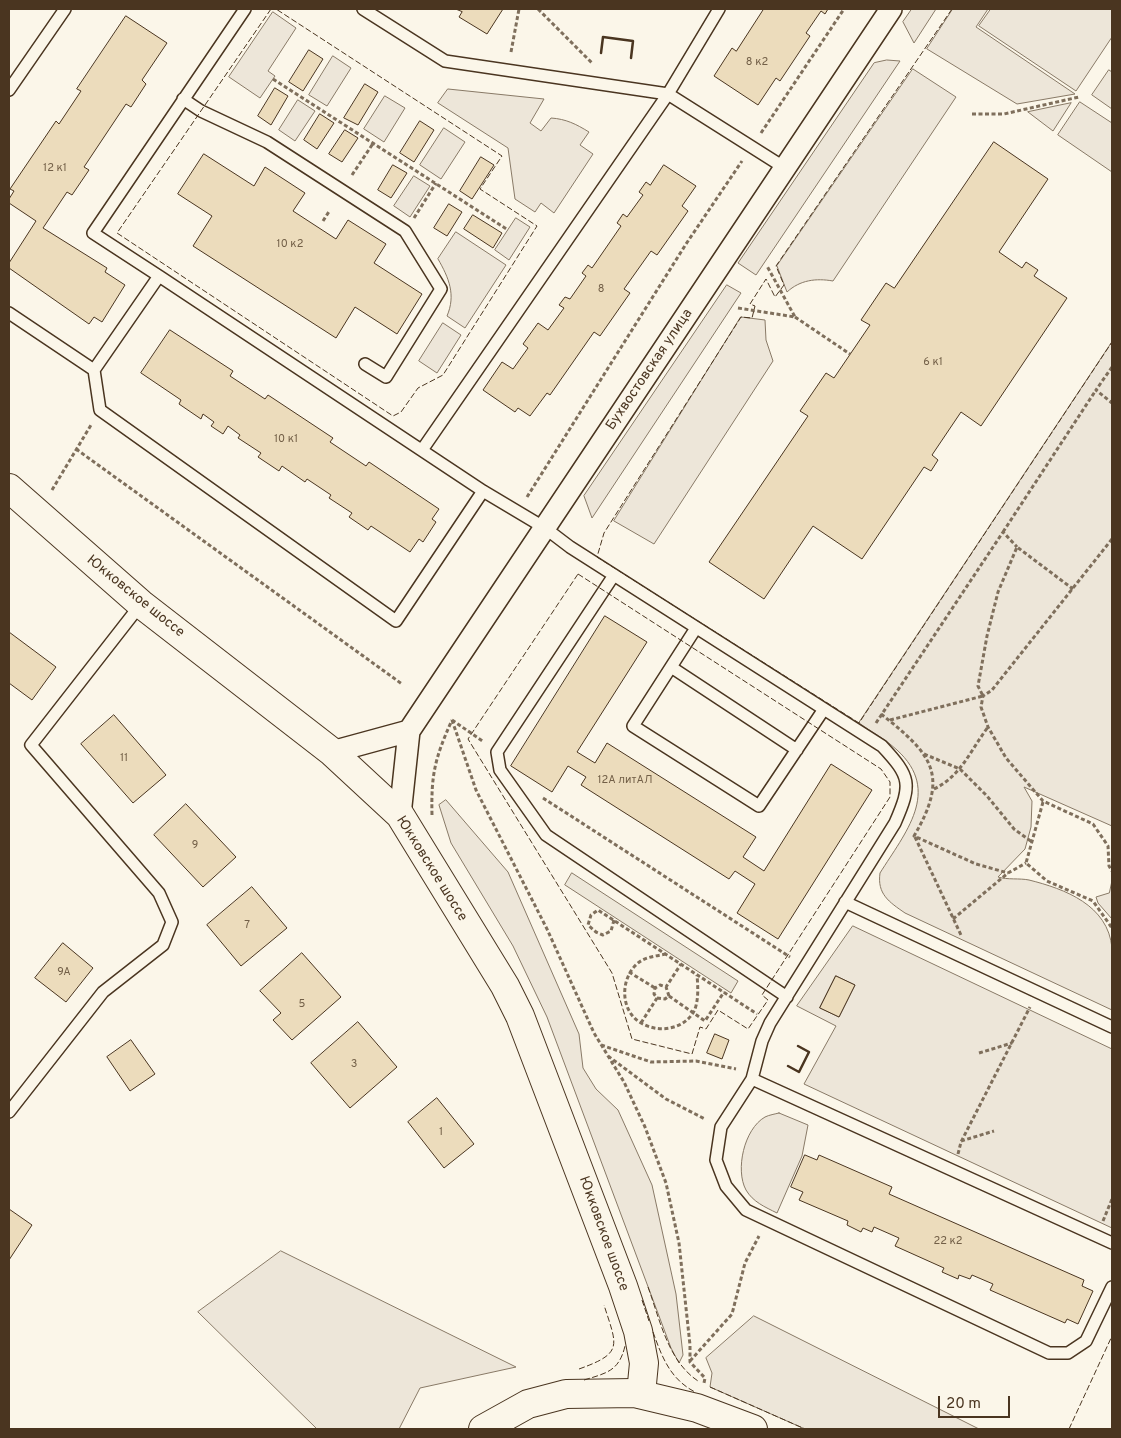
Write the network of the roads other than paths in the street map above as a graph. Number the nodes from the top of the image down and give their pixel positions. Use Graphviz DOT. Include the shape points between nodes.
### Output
graph roads {
  1 [pos="245,9"];
  2 [pos="363,9"];
  3 [pos="719,9"];
  4 [pos="891,9"];
  5 [pos="62,10"];
  6 [pos="9,90"];
  7 [pos="668,94"];
  8 [pos="183,99"];
  9 [pos="785,168"];
  10 [pos="160,276"];
  11 [pos="9,313"];
  12 [pos="365,364"];
  13 [pos="94,370"];
  14 [pos="422,450"];
  15 [pos="9,488"];
  16 [pos="483,491"];
  17 [pos="545,528"];
  18 [pos="614,575"];
  19 [pos="140,604"];
  20 [pos="696,628"];
  21 [pos="671,668"];
  22 [pos="824,709"];
  23 [pos="409,731"];
  24 [pos="797,750"];
  25 [pos="332,752"];
  26 [pos="400,815"];
  27 [pos="845,902"];
  28 [pos="787,997"];
  29 [pos="1112,1027"];
  30 [pos="752,1078"];
  31 [pos="9,1112"];
  32 [pos="1112,1243"];
  33 [pos="1112,1287"];
  34 [pos="641,1394"];
  35 [pos="483,1429"];
  36 [pos="753,1429"];
  1 -- 8 [label="lane"];
  2 -- 7 [label="lane" via="445,61"];
  3 -- 7 [label="lane"];
  4 -- 9 [label="street, Бухвостовская улица"];
  5 -- 6 [label="lane"];
  7 -- 9 [label="lane"];
  7 -- 14 [label="lane"];
  8 -- 10 [label="lane" via="93,233"];
  8 -- 12 [label="lane" via="267,142 406,231 441,289 386,377"];
  9 -- 17 [label="street, Бухвостовская улица"];
  10 -- 13 [label="lane"];
  10 -- 14 [label="lane"];
  11 -- 13 [label="lane"];
  13 -- 16 [label="lane" via="100,410 396,621"];
  14 -- 16 [label="lane"];
  15 -- 19 [label="main road, Юкковское шоссе"];
  16 -- 17 [label="lane"];
  17 -- 18 [label="lane"];
  17 -- 23 [label="street, Бухвостовская улица"];
  18 -- 20 [label="lane"];
  18 -- 28 [label="lane" via="497,752 500,770 546,835"];
  19 -- 25 [label="main road, Юкковское шоссе"];
  19 -- 31 [label="lane" via="32,745 159,893 172,922 163,946 103,992"];
  20 -- 21 [label="lane"];
  20 -- 22 [label="lane"];
  21 -- 24 [label="lane"];
  21 -- 24 [label="lane" via="633,726 760,806"];
  22 -- 24 [label="lane"];
  22 -- 27 [label="lane" via="882,746 903,769 907,796 895,823"];
  23 -- 25 [label="street"];
  23 -- 26 [label="street, Бухвостовская улица"];
  25 -- 26 [label="main road, Юкковское шоссе"];
  26 -- 34 [label="main road, Юкковское шоссе" via="520,1016 638,1332 644,1363"];
  27 -- 28 [label="lane"];
  27 -- 29 [label="lane"];
  28 -- 30 [label="lane" via="762,1041"];
  30 -- 32 [label="lane"];
  30 -- 33 [label="lane" via="720,1127 716,1160 726,1186 746,1210 1050,1353 1068,1353 1086,1341"];
  34 -- 35 [label="main road" via="566,1394 528,1404"];
  34 -- 36 [label="main road" via="697,1408"];
}
